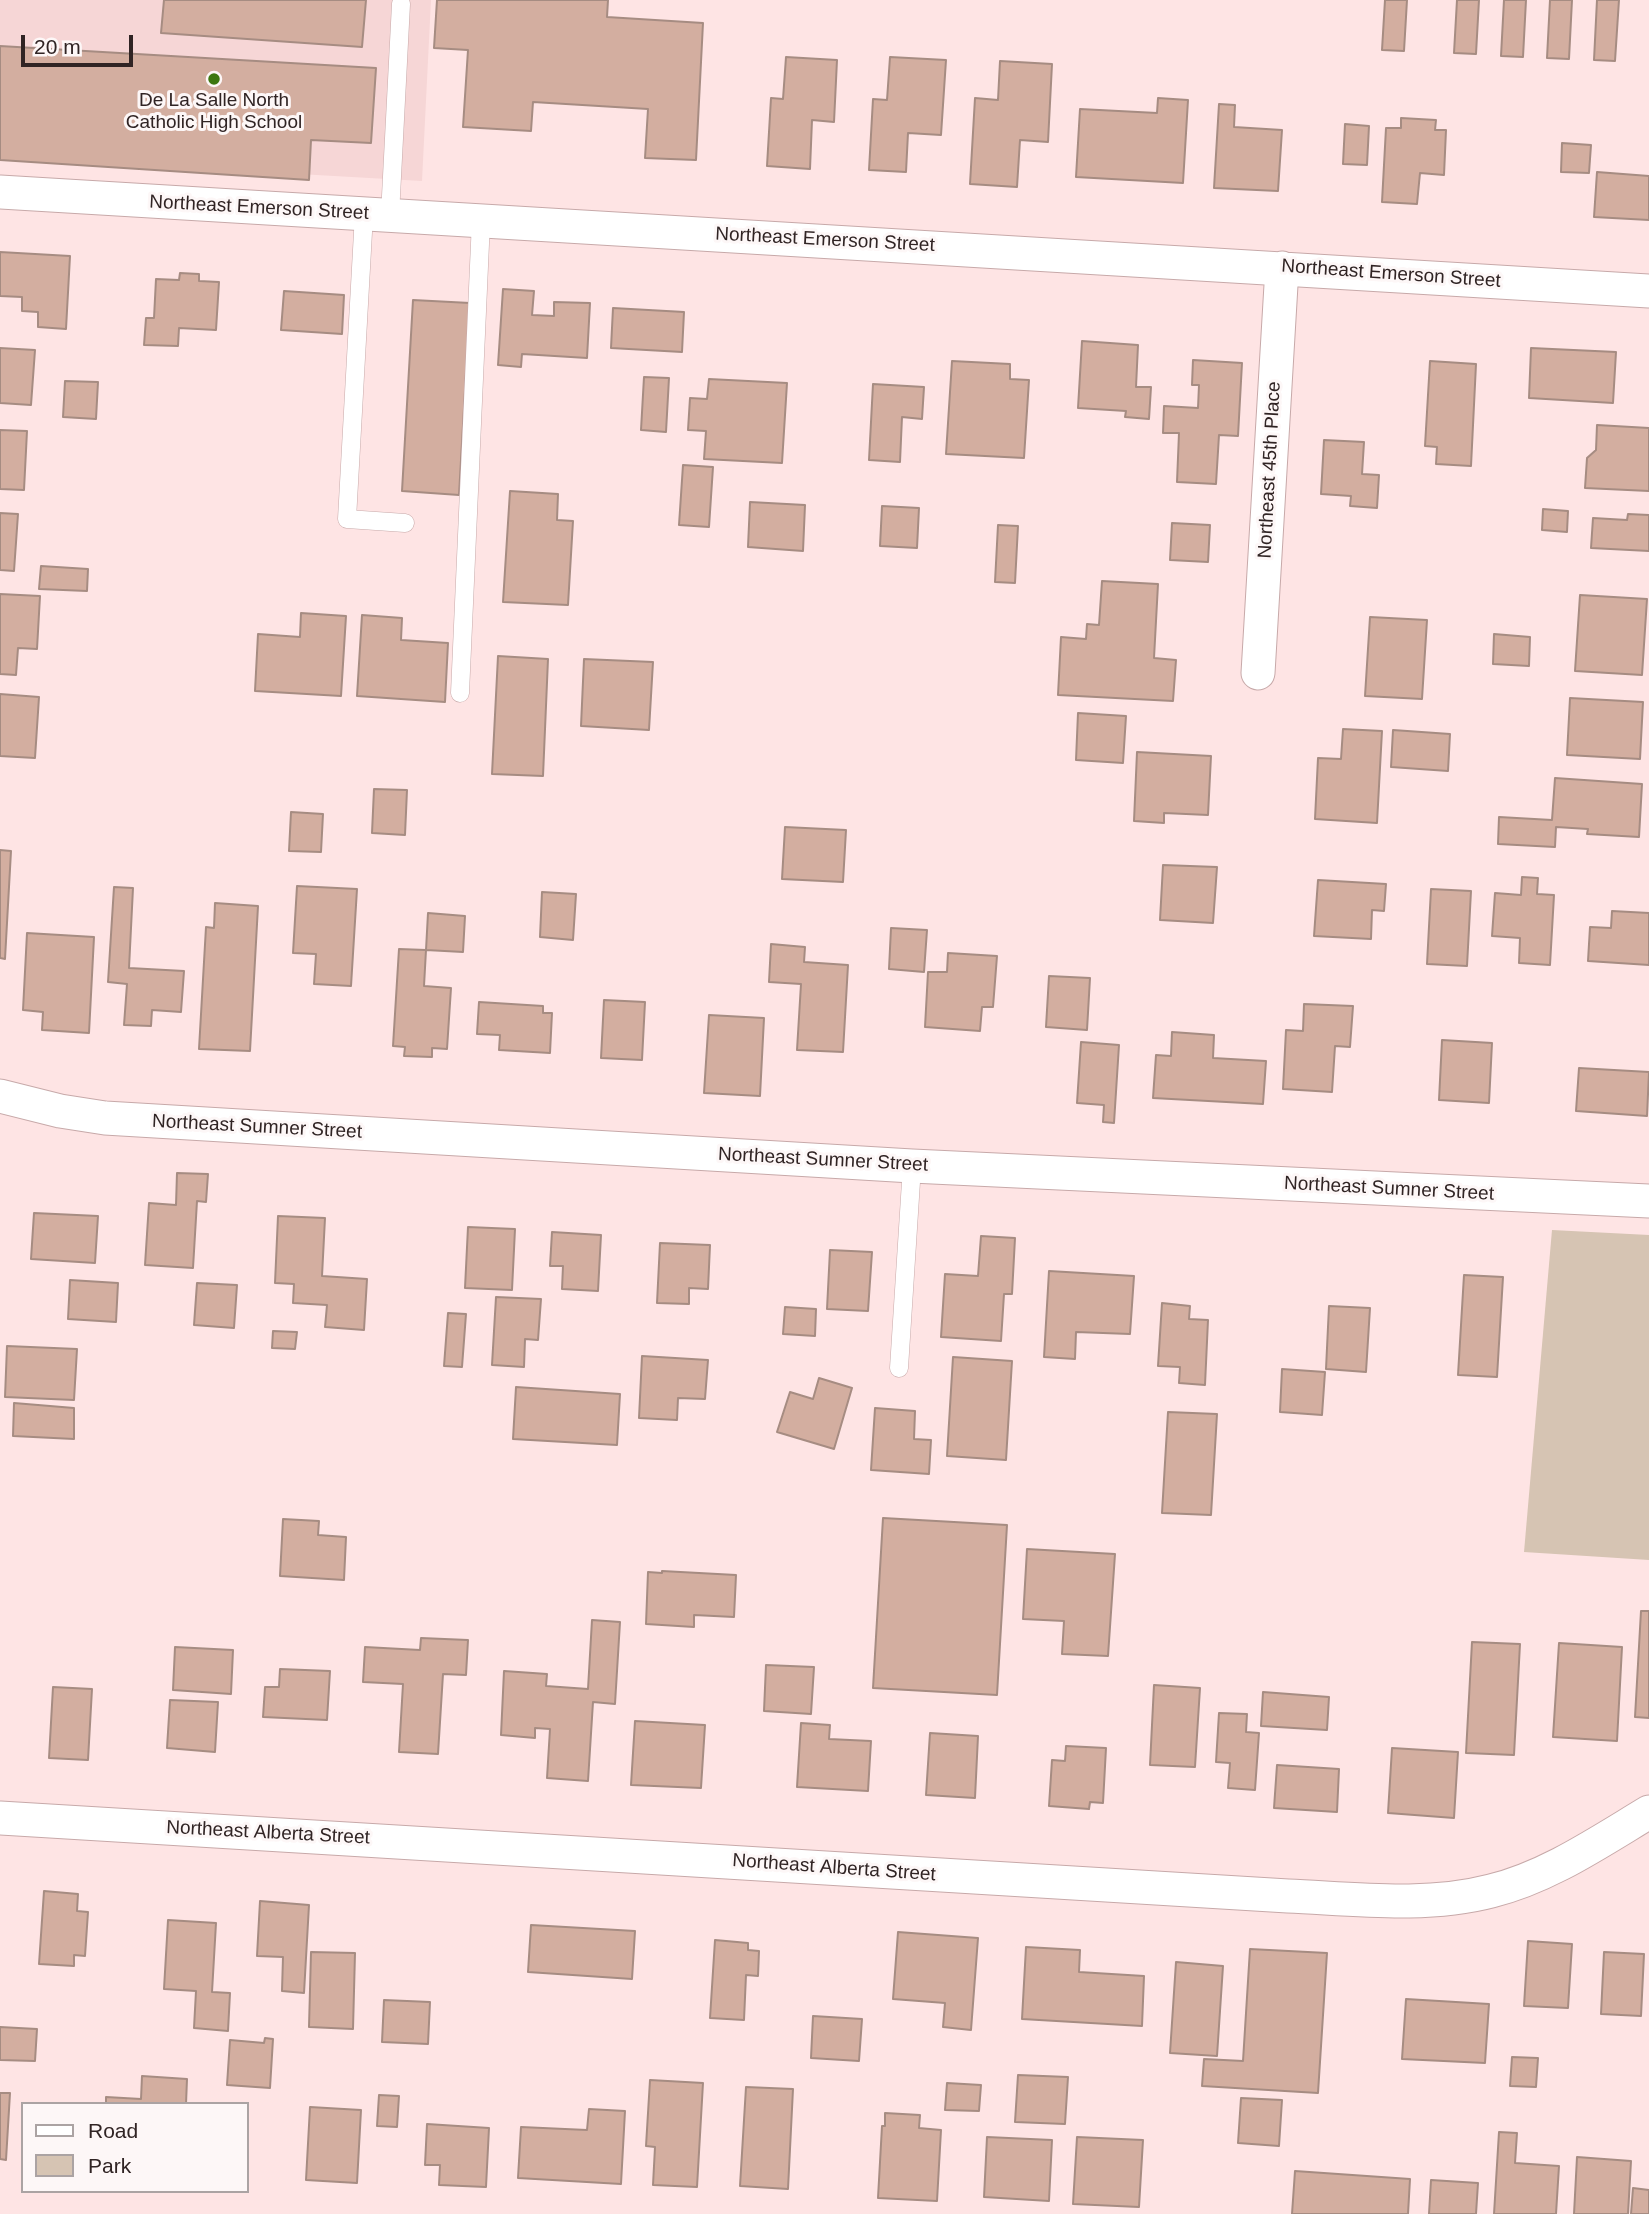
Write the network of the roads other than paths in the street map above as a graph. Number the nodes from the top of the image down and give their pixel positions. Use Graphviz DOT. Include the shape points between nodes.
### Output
graph roads {
  1 [pos="401,4"];
  2 [pos="0,192"];
  3 [pos="377,215"];
  4 [pos="481,220"];
  5 [pos="1282,268"];
  6 [pos="1649,291"];
  7 [pos="405,523"];
  8 [pos="1258,673"];
  9 [pos="460,694"];
  10 [pos="0,1096"];
  11 [pos="912,1166"];
  12 [pos="1649,1201"];
  13 [pos="899,1368"];
  14 [pos="1649,1812"];
  15 [pos="0,1818"];
  1 -- 3 [label="lane"];
  2 -- 3 [label="street, Northeast Emerson Street"];
  3 -- 4 [label="street, Northeast Emerson Street"];
  3 -- 7 [label="lane" via="347,519"];
  4 -- 5 [label="street, Northeast Emerson Street"];
  4 -- 9 [label="lane"];
  5 -- 6 [label="street, Northeast Emerson Street"];
  5 -- 8 [label="street, Northeast 45th Place"];
  10 -- 11 [label="street, Northeast Sumner Street" via="105,1118"];
  11 -- 12 [label="street, Northeast Sumner Street"];
  11 -- 13 [label="lane"];
  14 -- 15 [label="street, Northeast Alberta Street" via="1548,1870 1492,1891 1433,1900 1274,1895"];
}
